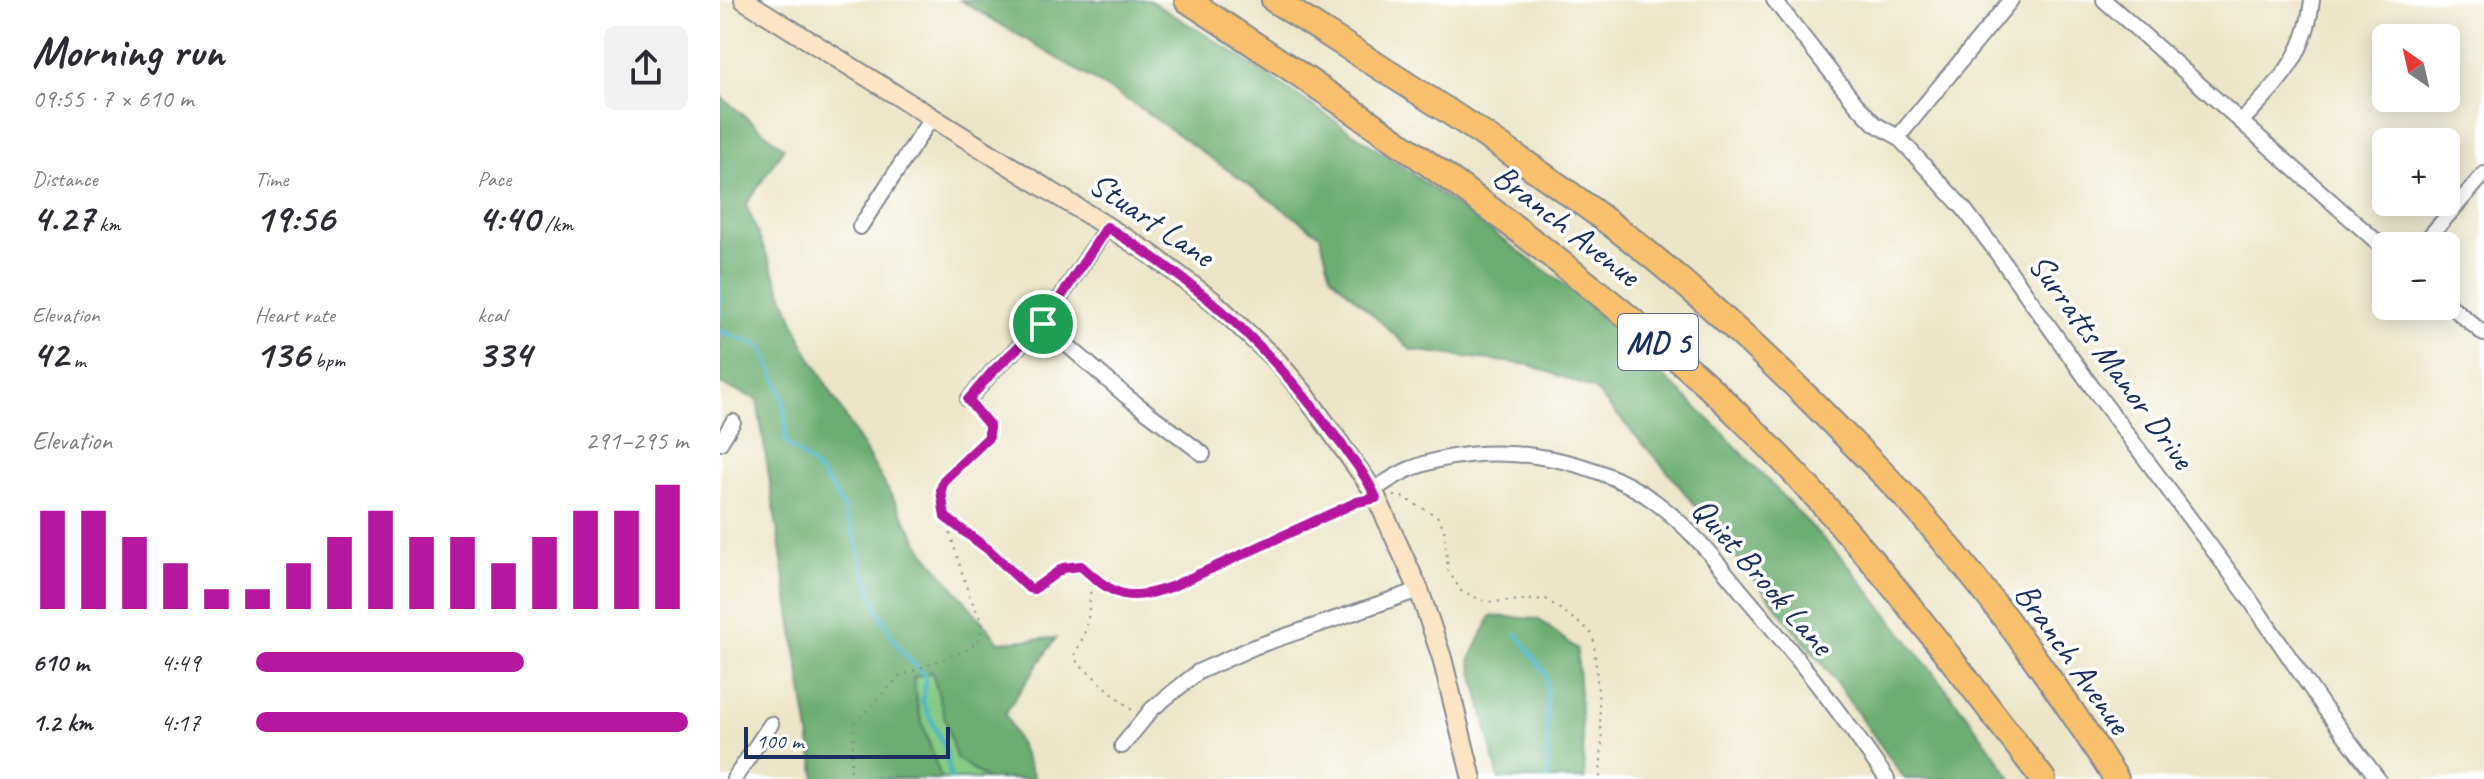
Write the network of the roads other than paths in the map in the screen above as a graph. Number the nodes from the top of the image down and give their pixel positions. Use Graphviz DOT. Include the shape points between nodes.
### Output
graph roads {
  1 [pos="744,0"];
  2 [pos="1187,0"];
  3 [pos="1274,0"];
  4 [pos="1774,0"];
  5 [pos="2011,0"];
  6 [pos="2104,0"];
  7 [pos="2312,0"];
  8 [pos="932,117"];
  9 [pos="2242,121"];
  10 [pos="1898,137"];
  11 [pos="2484,174"];
  12 [pos="860,227"];
  13 [pos="1107,227"];
  14 [pos="2433,232"];
  15 [pos="2372,237"];
  16 [pos="2460,314"];
  17 [pos="1043,324"];
  18 [pos="2484,334"];
  19 [pos="968,400"];
  20 [pos="733,422"];
  21 [pos="720,443"];
  22 [pos="1203,454"];
  23 [pos="1374,494"];
  24 [pos="1419,590"];
  25 [pos="771,724"];
  26 [pos="1122,746"];
  27 [pos="734,779"];
  28 [pos="1472,779"];
  29 [pos="1887,779"];
  30 [pos="2043,779"];
  31 [pos="2116,779"];
  32 [pos="2378,779"];
  1 -- 8 [label="street, Stuart Lane"];
  2 -- 30 [label="highway, Branch Avenue / MD 5" via="1464,188 1703,382 1860,546"];
  3 -- 31 [label="highway, Branch Avenue / MD 5" via="1559,186 1754,344 1920,513 2038,664"];
  4 -- 10 [label="street, Surratts Manor Drive" via="1856,104"];
  5 -- 10 [label="street"];
  6 -- 9 [label="street"];
  7 -- 9 [label="street" via="2301,50"];
  8 -- 12 [label="street"];
  8 -- 13 [label="street, Stuart Lane"];
  9 -- 15 [label="street"];
  10 -- 32 [label="street, Surratts Manor Drive" via="1992,246"];
  11 -- 14 [label="street"];
  13 -- 17 [label="street"];
  13 -- 23 [label="street, Stuart Lane" via="1213,301 1277,361"];
  16 -- 18 [label="street"];
  17 -- 19 [label="street"];
  17 -- 22 [label="street"];
  20 -- 21 [label="street"];
  23 -- 24 [label="street, Stuart Lane"];
  23 -- 29 [label="street, Quiet Brook Lane" via="1409,469 1440,459 1517,453 1621,481 1680,521 1705,548 1798,659"];
  24 -- 26 [label="street" via="1198,672 1152,709"];
  24 -- 28 [label="street, Stuart Lane"];
  25 -- 27 [label="street"];
}
